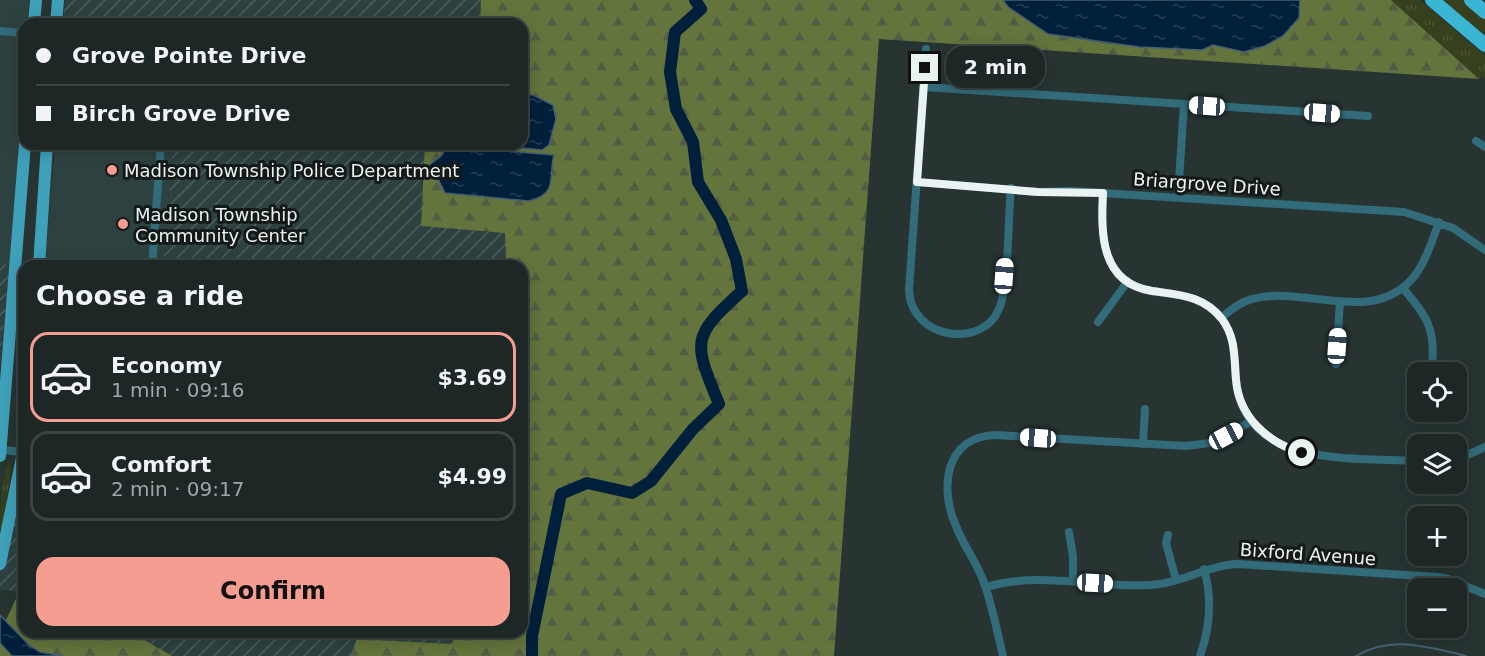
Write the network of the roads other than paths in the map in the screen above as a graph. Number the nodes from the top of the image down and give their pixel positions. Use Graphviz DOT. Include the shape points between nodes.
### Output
graph roads {
  1 [pos="36,0"];
  2 [pos="58,0"];
  3 [pos="1432,0"];
  4 [pos="1471,0"];
  5 [pos="1485,12"];
  6 [pos="34,18"];
  7 [pos="56,18"];
  8 [pos="0,32"];
  9 [pos="18,33"];
  10 [pos="1485,45"];
  11 [pos="926,48"];
  12 [pos="924,87"];
  13 [pos="1184,104"];
  14 [pos="1368,116"];
  15 [pos="1476,141"];
  16 [pos="1485,147"];
  17 [pos="25,150"];
  18 [pos="48,150"];
  19 [pos="161,150"];
  20 [pos="917,182"];
  21 [pos="1011,188"];
  22 [pos="1103,193"];
  23 [pos="1178,197"];
  24 [pos="1439,222"];
  25 [pos="1485,250"];
  26 [pos="39,260"];
  27 [pos="152,260"];
  28 [pos="1128,281"];
  29 [pos="1402,288"];
  30 [pos="1340,301"];
  31 [pos="1221,318"];
  32 [pos="1098,322"];
  33 [pos="1432,362"];
  34 [pos="1336,364"];
  35 [pos="1145,409"];
  36 [pos="1252,421"];
  37 [pos="1143,444"];
  38 [pos="1485,447"];
  39 [pos="18,451"];
  40 [pos="0,452"];
  41 [pos="1467,455"];
  42 [pos="1407,460"];
  43 [pos="18,479"];
  44 [pos="1069,531"];
  45 [pos="1168,535"];
  46 [pos="0,564"];
  47 [pos="1204,569"];
  48 [pos="1176,580"];
  49 [pos="1073,581"];
  50 [pos="986,587"];
  51 [pos="1485,594"];
  52 [pos="1003,656"];
  53 [pos="1200,656"];
  1 -- 6 [label="main road"];
  2 -- 7 [label="main road"];
  3 -- 10 [label="highway"];
  4 -- 5 [label="highway"];
  8 -- 9 [label="street"];
  11 -- 12 [label="street"];
  12 -- 13 [label="street"];
  12 -- 20 [label="street"];
  13 -- 14 [label="street"];
  13 -- 23 [label="street"];
  15 -- 16 [label="street"];
  17 -- 40 [label="main road"];
  18 -- 26 [label="main road"];
  19 -- 27 [label="street"];
  20 -- 21 [label="street, Briargrove Drive"];
  20 -- 21 [label="street" via="910,306 925,326 945,332 971,332 988,324 1000,307"];
  21 -- 22 [label="street, Briargrove Drive"];
  22 -- 23 [label="street, Briargrove Drive"];
  22 -- 28 [label="street" via="1103,244 1110,262"];
  23 -- 24 [label="street, Briargrove Drive" via="1386,210"];
  24 -- 25 [label="street, Briargrove Drive"];
  24 -- 29 [label="street" via="1420,269"];
  28 -- 31 [label="street" via="1149,290 1195,298"];
  28 -- 32 [label="street"];
  29 -- 30 [label="street" via="1377,299"];
  29 -- 33 [label="street" via="1431,328"];
  30 -- 31 [label="street" via="1258,297 1239,304"];
  30 -- 34 [label="street"];
  31 -- 36 [label="street" via="1233,340 1237,386"];
  35 -- 37 [label="street"];
  36 -- 37 [label="street" via="1210,443 1176,447"];
  36 -- 42 [label="street" via="1279,445 1302,453"];
  37 -- 50 [label="street" via="986,435 960,449 948,477 952,518"];
  38 -- 41 [label="street"];
  39 -- 40 [label="street"];
  43 -- 46 [label="main road"];
  44 -- 49 [label="street"];
  45 -- 48 [label="street" via="1166,543"];
  47 -- 48 [label="street, Bixford Avenue"];
  47 -- 51 [label="street, Bixford Avenue" via="1247,564 1437,577"];
  47 -- 53 [label="street" via="1209,611"];
  48 -- 49 [label="street, Bixford Avenue" via="1149,585"];
  49 -- 50 [label="street, Bixford Avenue" via="1024,580"];
  50 -- 52 [label="street"];
}
